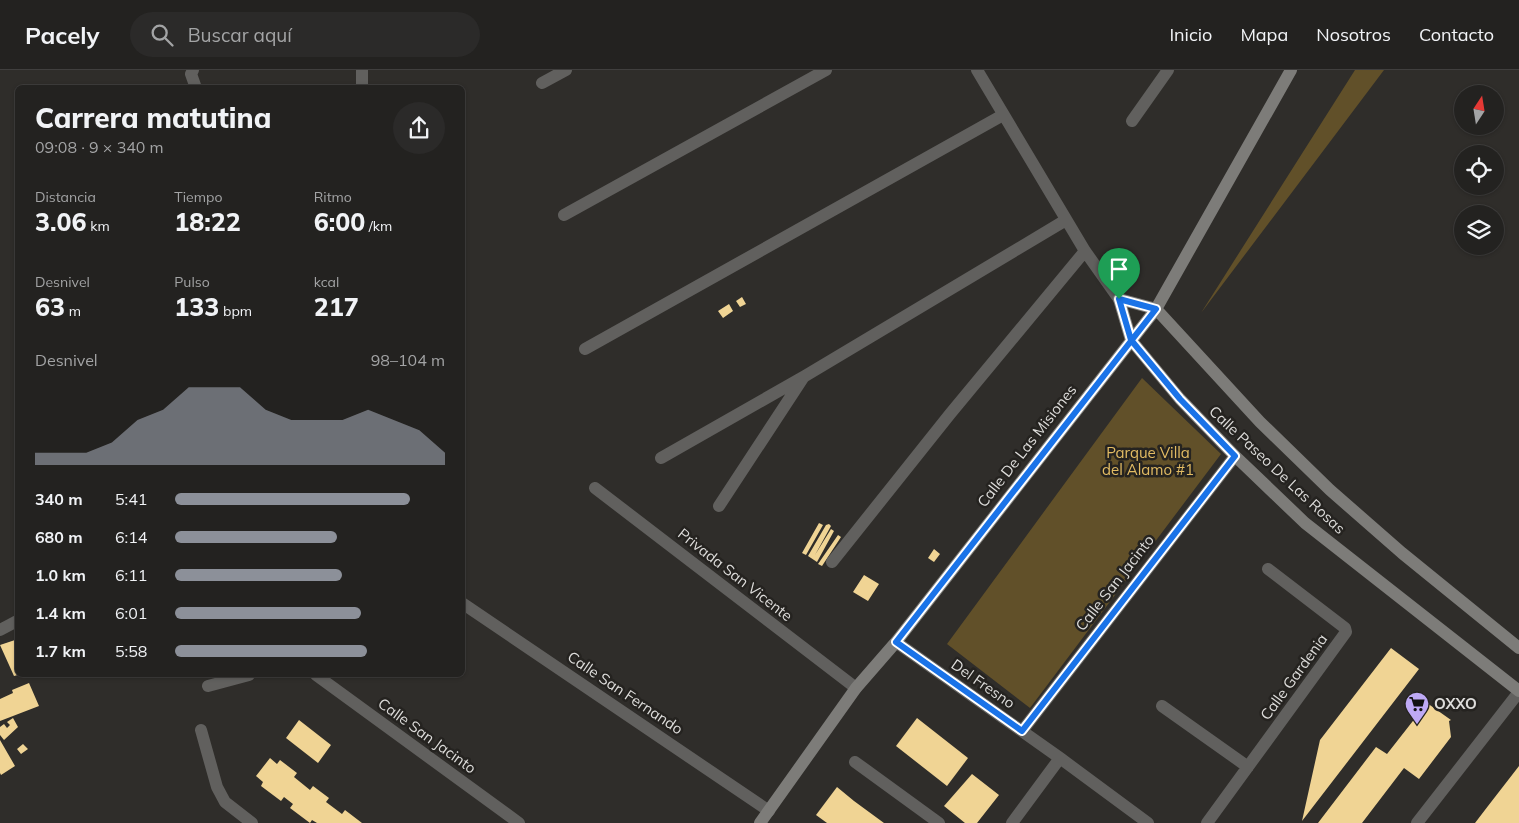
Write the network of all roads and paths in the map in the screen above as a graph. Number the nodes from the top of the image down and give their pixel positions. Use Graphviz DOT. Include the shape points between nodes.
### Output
graph roads {
  1 [pos="362,70"];
  2 [pos="566,70"];
  3 [pos="826,70"];
  4 [pos="977,70"];
  5 [pos="1168,70"];
  6 [pos="1291,70"];
  7 [pos="192,72"];
  8 [pos="542,83"];
  9 [pos="195,85"];
  10 [pos="362,85"];
  11 [pos="1003,115"];
  12 [pos="1132,121"];
  13 [pos="564,215"];
  14 [pos="1066,220"];
  15 [pos="1085,251"];
  16 [pos="1119,299"];
  17 [pos="1156,309"];
  18 [pos="1131,340"];
  19 [pos="585,350"];
  20 [pos="805,376"];
  21 [pos="1235,456"];
  22 [pos="661,458"];
  23 [pos="594,488"];
  24 [pos="719,506"];
  25 [pos="832,562"];
  26 [pos="1268,569"];
  27 [pos="465,605"];
  28 [pos="15,622"];
  29 [pos="0,630"];
  30 [pos="896,642"];
  31 [pos="1519,648"];
  32 [pos="242,677"];
  33 [pos="319,677"];
  34 [pos="208,686"];
  35 [pos="856,688"];
  36 [pos="1519,692"];
  37 [pos="1162,706"];
  38 [pos="201,730"];
  39 [pos="1022,731"];
  40 [pos="1060,758"];
  41 [pos="856,762"];
  42 [pos="1248,767"];
  43 [pos="769,811"];
  44 [pos="252,823"];
  45 [pos="519,823"];
  46 [pos="760,823"];
  47 [pos="938,823"];
  48 [pos="1012,823"];
  49 [pos="1148,823"];
  50 [pos="1207,823"];
  51 [pos="1417,823"];
  1 -- 10 [label="street"];
  2 -- 8 [label="street"];
  3 -- 13 [label="street"];
  4 -- 11 [label="street, Calle Paseo De Las Rosas"];
  5 -- 12 [label="street"];
  6 -- 17 [label="street, Calle De Las Misiones"];
  7 -- 9 [label="street"];
  11 -- 14 [label="street, Calle Paseo De Las Rosas"];
  11 -- 19 [label="street"];
  14 -- 15 [label="street, Calle Paseo De Las Rosas"];
  14 -- 20 [label="street"];
  15 -- 16 [label="street, Calle Paseo De Las Rosas"];
  15 -- 25 [label="street"];
  16 -- 17 [label="street"];
  16 -- 18 [label="street, Calle Paseo De Las Rosas"];
  17 -- 18 [label="street, Calle De Las Misiones"];
  17 -- 31 [label="street, Calle Paseo De Las Rosas" via="1260,422 1330,490"];
  18 -- 21 [label="street, Calle Paseo De Las Rosas" via="1180,399"];
  18 -- 30 [label="street, Calle De Las Misiones"];
  20 -- 22 [label="street"];
  20 -- 24 [label="street"];
  21 -- 36 [label="street, Calle Paseo De Las Rosas" via="1305,522"];
  21 -- 39 [label="street, Calle San Jacinto"];
  23 -- 35 [label="street, Privada San Vicente"];
  26 -- 42 [label="street, Calle Gardenia" via="1346,632"];
  27 -- 43 [label="street, Calle San Fernando"];
  28 -- 29 [label="street"];
  30 -- 35 [label="street, Calle De Las Misiones"];
  30 -- 39 [label="street, Del Fresno"];
  32 -- 34 [label="street"];
  33 -- 45 [label="street, Calle San Jacinto"];
  35 -- 43 [label="street, Calle De Las Misiones"];
  36 -- 51 [label="street"];
  37 -- 42 [label="street"];
  38 -- 44 [label="street" via="221,795 225,802"];
  39 -- 40 [label="street, Del Fresno"];
  40 -- 48 [label="street"];
  40 -- 49 [label="street, Del Fresno"];
  41 -- 47 [label="street"];
  42 -- 50 [label="street, Calle Gardenia"];
  43 -- 46 [label="street, Calle De Las Misiones"];
}
